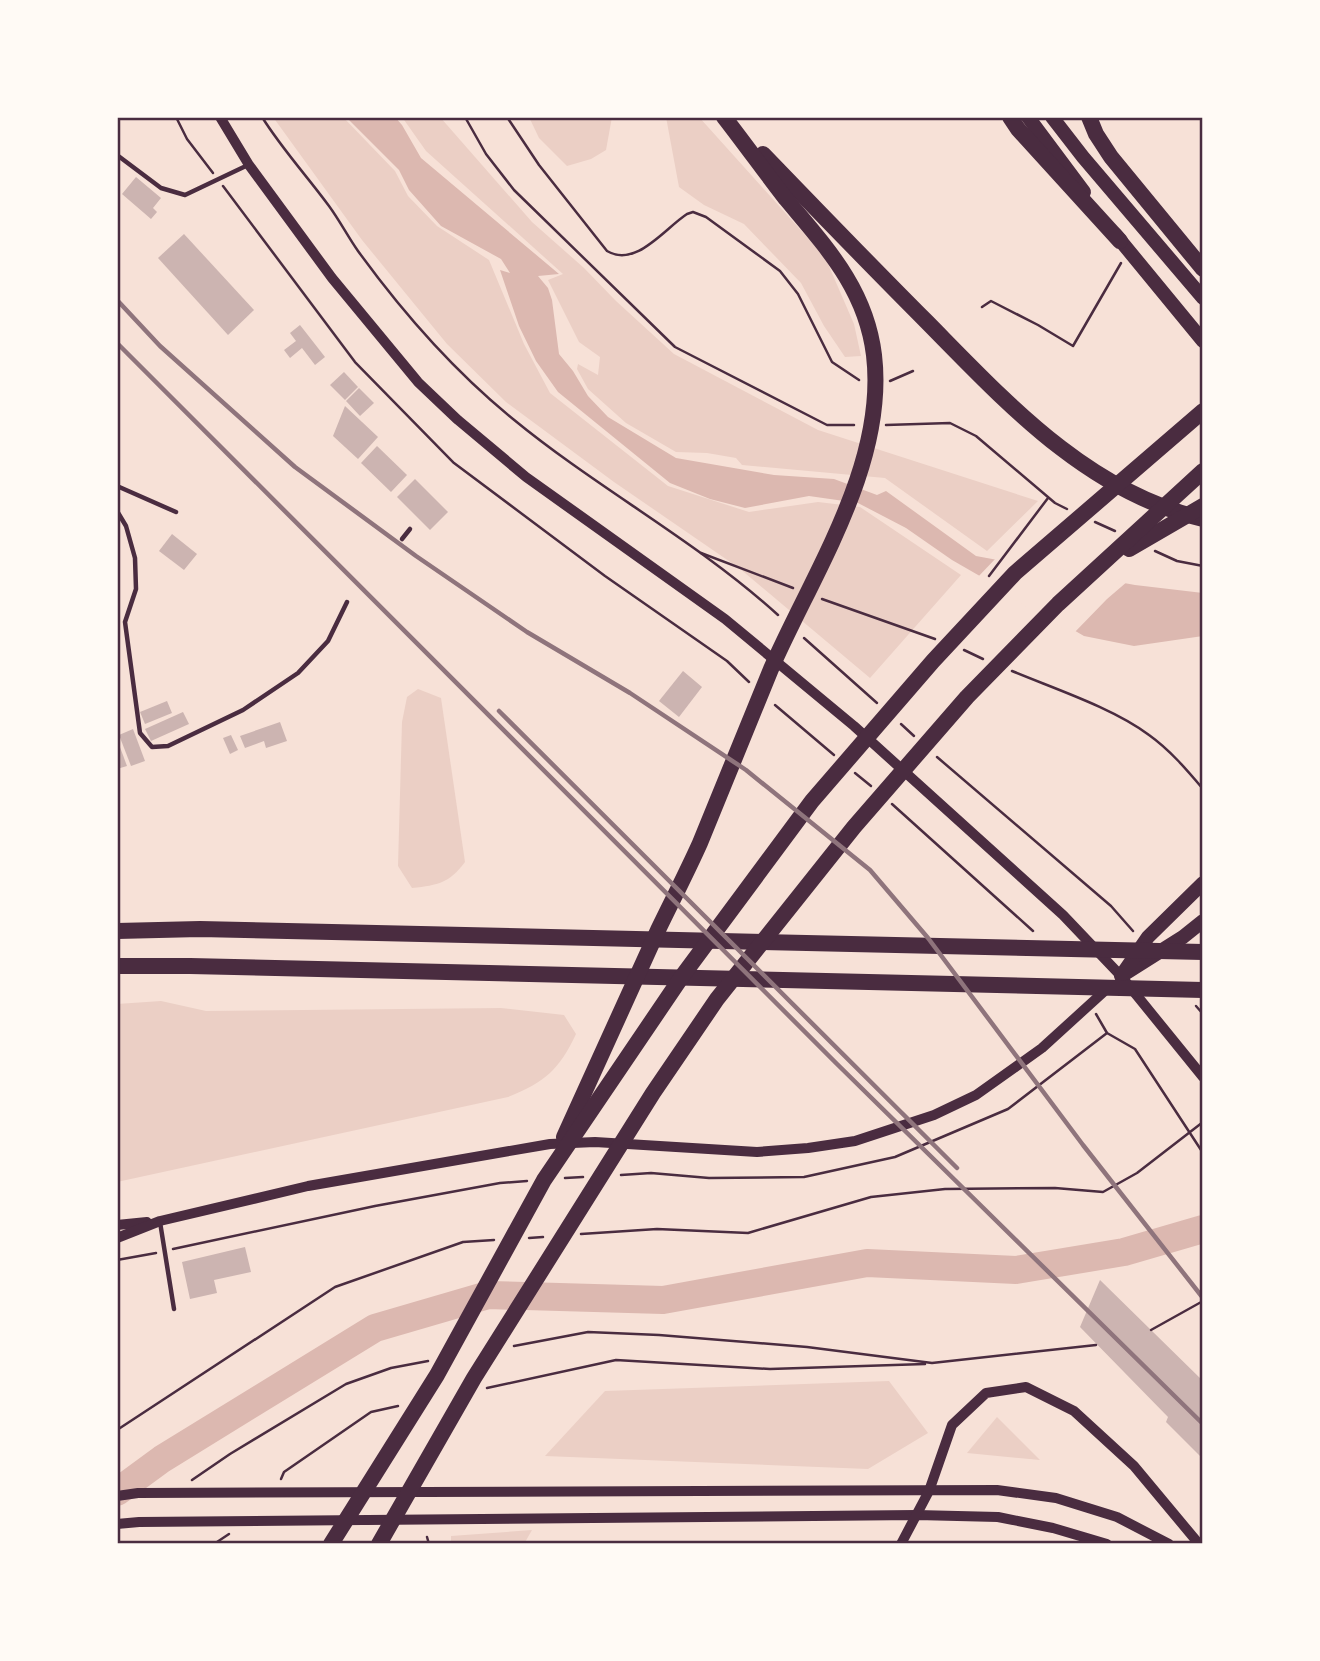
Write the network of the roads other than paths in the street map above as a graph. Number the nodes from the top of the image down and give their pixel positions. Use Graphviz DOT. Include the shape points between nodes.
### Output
graph roads {
  1 [pos="220,117"];
  2 [pos="726,117"];
  3 [pos="1010,117"];
  4 [pos="1028,117"];
  5 [pos="1052,117"];
  6 [pos="1089,117"];
  7 [pos="117,155"];
  8 [pos="249,165"];
  9 [pos="1124,246"];
  10 [pos="1203,269"];
  11 [pos="1203,298"];
  12 [pos="1203,341"];
  13 [pos="1203,411"];
  14 [pos="1203,471"];
  15 [pos="117,486"];
  16 [pos="1203,506"];
  17 [pos="117,511"];
  18 [pos="176,513"];
  19 [pos="1203,519"];
  20 [pos="410,529"];
  21 [pos="402,539"];
  22 [pos="1105,562"];
  23 [pos="347,601"];
  24 [pos="1203,883"];
  25 [pos="1203,921"];
  26 [pos="117,931"];
  27 [pos="1203,953"];
  28 [pos="117,966"];
  29 [pos="1121,976"];
  30 [pos="1203,990"];
  31 [pos="1203,1077"];
  32 [pos="542,1180"];
  33 [pos="160,1221"];
  34 [pos="117,1225"];
  35 [pos="117,1238"];
  36 [pos="174,1309"];
  37 [pos="929,1491"];
  38 [pos="117,1496"];
  39 [pos="917,1515"];
  40 [pos="117,1524"];
  41 [pos="331,1544"];
  42 [pos="379,1544"];
  43 [pos="901,1544"];
  44 [pos="1107,1544"];
  45 [pos="1169,1544"];
  46 [pos="1199,1544"];
  1 -- 8 [label="street"];
  2 -- 19 [label="highway" via="995,390 1054,443 1123,489"];
  2 -- 32 [label="highway" via="852,285 874,355 870,433 837,529 786,635 699,845"];
  3 -- 9 [label="highway"];
  4 -- 9 [label="highway"];
  5 -- 11 [label="highway"];
  6 -- 10 [label="highway" via="1111,157"];
  7 -- 8 [label="lane" via="161,188 185,195"];
  8 -- 29 [label="street" via="332,278 418,382 458,420 526,477 725,619 844,718 1063,915"];
  9 -- 12 [label="highway"];
  13 -- 32 [label="highway" via="1015,573 933,660 812,801 683,975"];
  14 -- 22 [label="highway"];
  15 -- 18 [label="lane"];
  16 -- 22 [label="highway"];
  17 -- 23 [label="lane" via="135,558 136,589 125,622 140,733 152,747 168,746 243,710 298,673 328,641"];
  20 -- 21 [label="lane"];
  22 -- 42 [label="highway" via="967,697 854,827 717,999 474,1378"];
  24 -- 29 [label="highway" via="1148,937"];
  25 -- 29 [label="highway"];
  26 -- 27 [label="highway" via="499,935"];
  28 -- 30 [label="highway"];
  29 -- 31 [label="street"];
  29 -- 33 [label="street" via="1042,1048 976,1095 934,1115 855,1141 757,1152 595,1142 550,1144 308,1186"];
  32 -- 41 [label="highway" via="437,1375"];
  33 -- 34 [label="street"];
  33 -- 35 [label="street"];
  33 -- 36 [label="lane"];
  37 -- 38 [label="street"];
  37 -- 39 [label="street"];
  37 -- 45 [label="street" via="997,1490 1056,1498 1117,1517"];
  37 -- 46 [label="street" via="952,1425 986,1393 1026,1387 1074,1411 1134,1466"];
  39 -- 40 [label="street"];
  39 -- 43 [label="street"];
  39 -- 44 [label="street" via="998,1517"];
}
